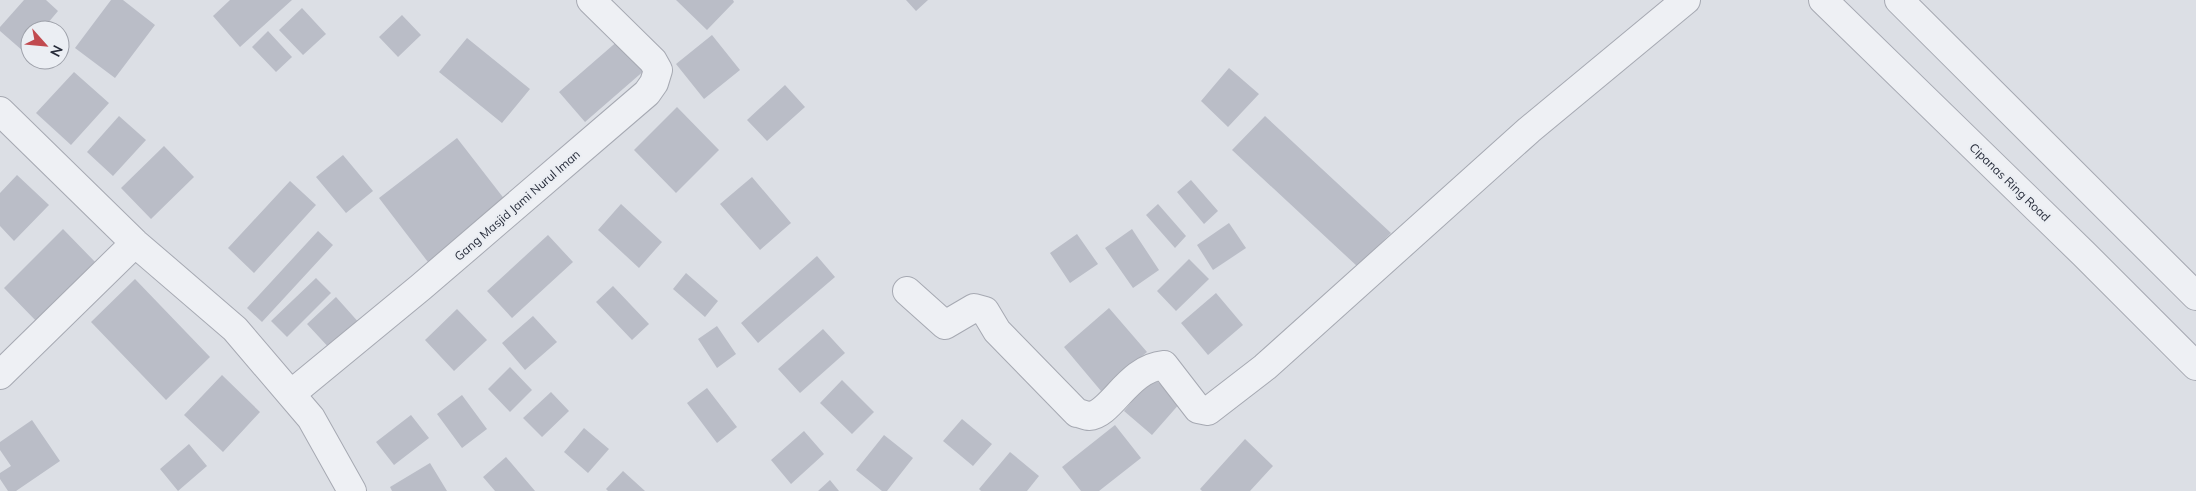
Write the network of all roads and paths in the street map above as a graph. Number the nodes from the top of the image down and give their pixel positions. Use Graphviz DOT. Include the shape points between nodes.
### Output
graph roads {
  1 [pos="591,0"];
  2 [pos="1686,0"];
  3 [pos="1823,0"];
  4 [pos="1899,0"];
  5 [pos="0,111"];
  6 [pos="135,244"];
  7 [pos="907,291"];
  8 [pos="2196,296"];
  9 [pos="2196,366"];
  10 [pos="0,374"];
  11 [pos="291,394"];
  12 [pos="352,491"];
  1 -- 11 [label="street, Gang Masjid Jami Nurul Iman" via="653,61 658,70 647,93"];
  2 -- 7 [label="street" via="1530,130 1265,367 1208,411 1198,409 1164,366 1153,366 1141,372 1100,411 1089,416 1078,412 997,331 985,311 974,308 945,324"];
  3 -- 9 [label="street, Cipanas Ring Road"];
  4 -- 8 [label="street"];
  5 -- 6 [label="street"];
  6 -- 10 [label="street"];
  6 -- 11 [label="street" via="235,329"];
  11 -- 12 [label="street" via="311,418"];
}
